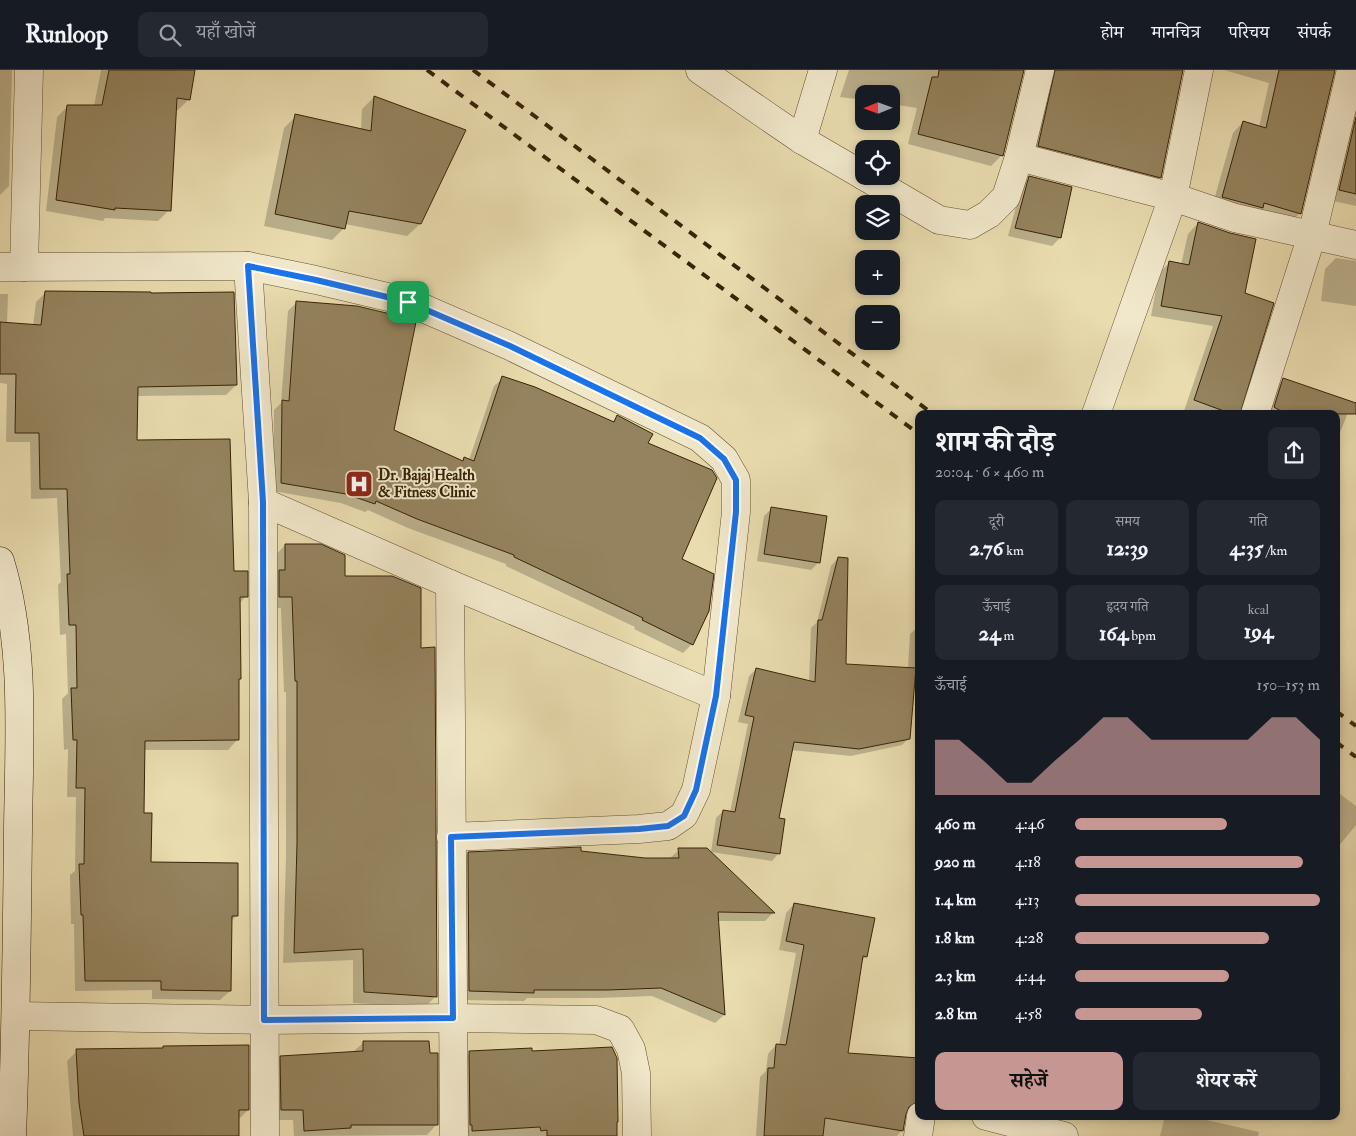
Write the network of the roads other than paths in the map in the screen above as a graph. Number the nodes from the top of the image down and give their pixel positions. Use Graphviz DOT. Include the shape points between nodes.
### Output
graph roads {
  1 [pos="29,70"];
  2 [pos="700,70"];
  3 [pos="823,70"];
  4 [pos="1040,70"];
  5 [pos="1199,70"];
  6 [pos="1351,70"];
  7 [pos="802,140"];
  8 [pos="1019,157"];
  9 [pos="855,171"];
  10 [pos="879,185"];
  11 [pos="1173,197"];
  12 [pos="1312,235"];
  13 [pos="1356,245"];
  14 [pos="248,266"];
  15 [pos="12,267"];
  16 [pos="1097,410"];
  17 [pos="1256,410"];
  18 [pos="263,502"];
  19 [pos="0,561"];
  20 [pos="450,584"];
  21 [pos="716,696"];
  22 [pos="451,837"];
  23 [pos="8,974"];
  24 [pos="16,1016"];
  25 [pos="453,1018"];
  26 [pos="264,1020"];
  27 [pos="920,1120"];
  28 [pos="1002,1120"];
  29 [pos="12,1136"];
  30 [pos="265,1136"];
  31 [pos="454,1136"];
  32 [pos="636,1136"];
  33 [pos="918,1136"];
  34 [pos="1064,1136"];
  1 -- 15 [label="street"];
  2 -- 7 [label="street"];
  3 -- 7 [label="street"];
  4 -- 8 [label="street"];
  5 -- 11 [label="street"];
  6 -- 12 [label="street"];
  7 -- 9 [label="street"];
  8 -- 10 [label="street" via="1006,197 989,214 970,225 939,220"];
  8 -- 11 [label="street"];
  11 -- 12 [label="street" via="1235,218"];
  11 -- 16 [label="street"];
  12 -- 13 [label="street"];
  12 -- 17 [label="street"];
  14 -- 15 [label="street"];
  14 -- 18 [label="street"];
  14 -- 21 [label="street" via="408,302 510,346 700,438 724,459 736,480 736,512"];
  18 -- 20 [label="street"];
  18 -- 26 [label="street"];
  19 -- 23 [label="street" via="15,639 20,714"];
  20 -- 21 [label="street"];
  20 -- 22 [label="street"];
  21 -- 22 [label="street" via="696,790 684,816 668,826"];
  22 -- 25 [label="street"];
  23 -- 24 [label="street"];
  24 -- 26 [label="street"];
  24 -- 29 [label="street"];
  25 -- 26 [label="street"];
  25 -- 31 [label="street"];
  25 -- 32 [label="street" via="596,1020 620,1029 631,1049 636,1073"];
  26 -- 30 [label="street"];
  27 -- 33 [label="street"];
  28 -- 34 [label="street"];
}
